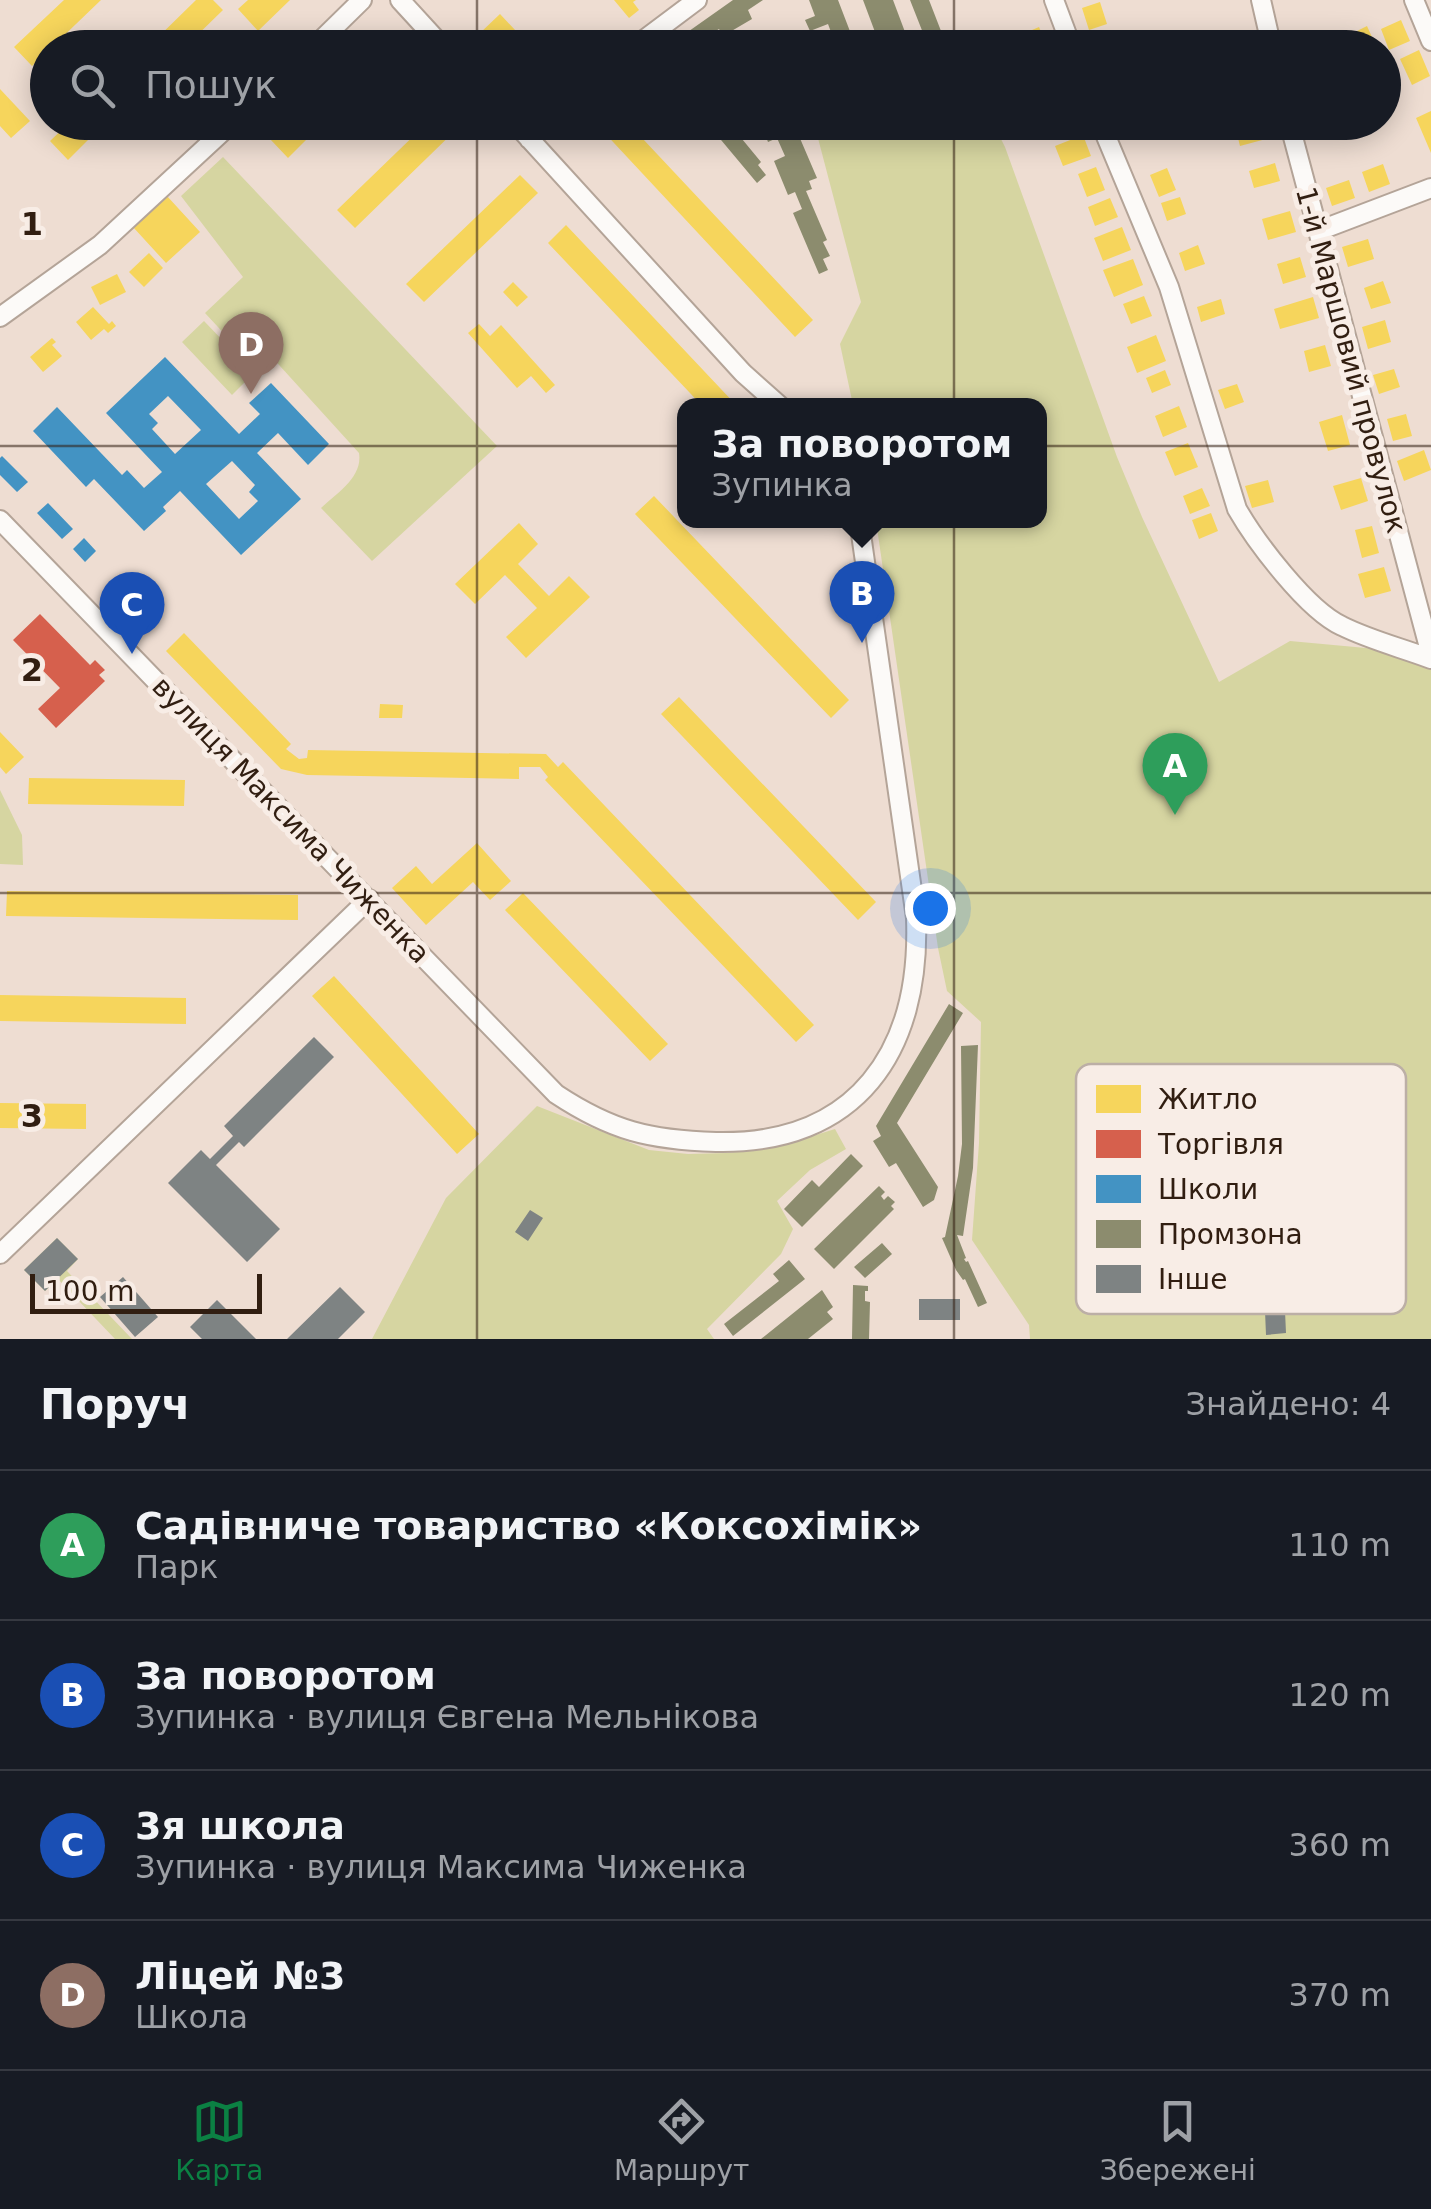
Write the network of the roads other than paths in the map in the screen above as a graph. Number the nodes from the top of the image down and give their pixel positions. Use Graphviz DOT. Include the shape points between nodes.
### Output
graph roads {
  1 [pos="362,0"];
  2 [pos="400,0"];
  3 [pos="697,0"];
  4 [pos="1054,0"];
  5 [pos="1261,0"];
  6 [pos="1414,0"];
  7 [pos="331,30"];
  8 [pos="428,30"];
  9 [pos="657,30"];
  10 [pos="1065,30"];
  11 [pos="1268,30"];
  12 [pos="1431,41"];
  13 [pos="214,140"];
  14 [pos="530,140"];
  15 [pos="1107,140"];
  16 [pos="1292,140"];
  17 [pos="1431,188"];
  18 [pos="1318,231"];
  19 [pos="0,316"];
  20 [pos="771,398"];
  21 [pos="0,520"];
  22 [pos="860,528"];
  23 [pos="1431,657"];
  24 [pos="369,899"];
  25 [pos="0,1254"];
  1 -- 7 [label="street"];
  2 -- 8 [label="street"];
  3 -- 9 [label="street"];
  4 -- 10 [label="street"];
  5 -- 11 [label="street"];
  6 -- 12 [label="street"];
  13 -- 19 [label="street" via="100,245"];
  14 -- 20 [label="street"];
  15 -- 23 [label="street" via="1169,288 1237,509 1254,539 1340,626"];
  16 -- 18 [label="street, 1-й Маршовий провулок"];
  17 -- 18 [label="street"];
  18 -- 23 [label="street, 1-й Маршовий провулок"];
  21 -- 24 [label="street, вулиця Максима Чиженка"];
  22 -- 24 [label="street, вулиця Максима Чиженка" via="917,952 909,1001 882,1068 853,1101 818,1124 780,1137 728,1142 650,1138 604,1122 556,1094"];
  24 -- 25 [label="street"];
}
